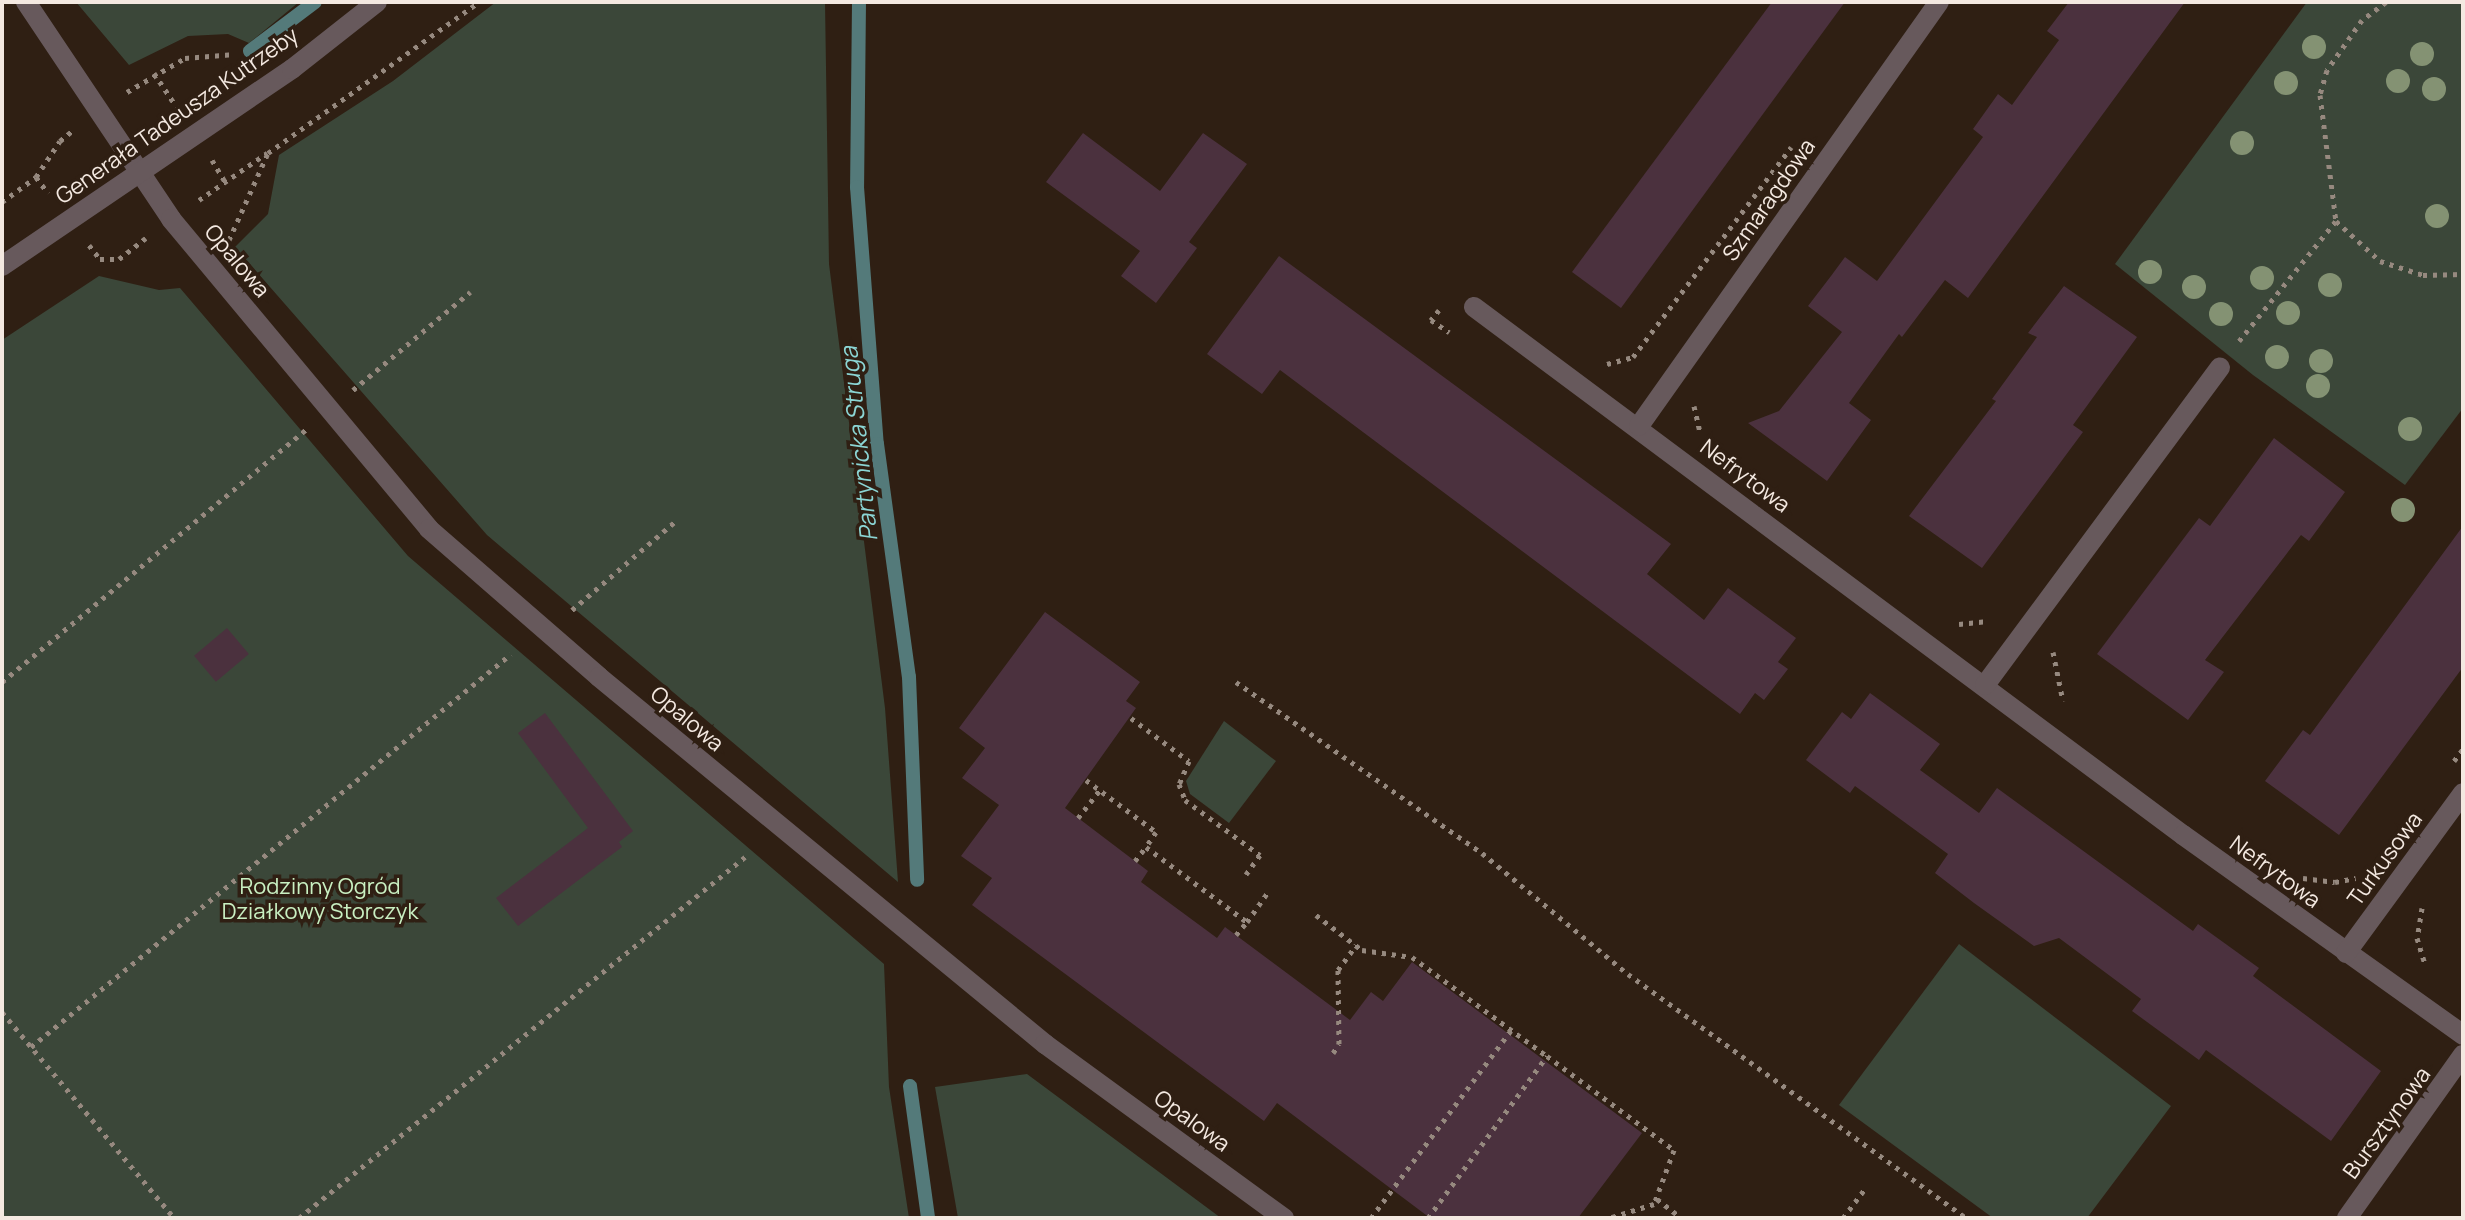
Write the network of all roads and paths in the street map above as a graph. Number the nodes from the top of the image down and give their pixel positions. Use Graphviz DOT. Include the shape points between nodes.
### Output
graph roads {
  1 [pos="26,2"];
  2 [pos="377,2"];
  3 [pos="479,2"];
  4 [pos="1939,2"];
  5 [pos="2386,2"];
  6 [pos="235,54"];
  7 [pos="117,98"];
  8 [pos="77,128"];
  9 [pos="1795,142"];
  10 [pos="139,173"];
  11 [pos="2,202"];
  12 [pos="2336,221"];
  13 [pos="225,249"];
  14 [pos="2,266"];
  15 [pos="2463,274"];
  16 [pos="470,292"];
  17 [pos="1474,307"];
  18 [pos="1440,309"];
  19 [pos="2245,333"];
  20 [pos="1457,338"];
  21 [pos="1593,364"];
  22 [pos="2220,367"];
  23 [pos="1692,396"];
  24 [pos="329,410"];
  25 [pos="1639,426"];
  26 [pos="304,432"];
  27 [pos="1704,437"];
  28 [pos="677,520"];
  29 [pos="566,617"];
  30 [pos="1945,620"];
  31 [pos="1992,620"];
  32 [pos="2056,644"];
  33 [pos="511,654"];
  34 [pos="2,682"];
  35 [pos="1236,682"];
  36 [pos="1985,685"];
  37 [pos="2067,709"];
  38 [pos="1131,718"];
  39 [pos="2463,749"];
  40 [pos="2445,774"];
  41 [pos="1086,780"];
  42 [pos="1100,790"];
  43 [pos="2463,793"];
  44 [pos="1078,818"];
  45 [pos="1146,847"];
  46 [pos="745,857"];
  47 [pos="1135,861"];
  48 [pos="1246,874"];
  49 [pos="2362,875"];
  50 [pos="2298,876"];
  51 [pos="1269,891"];
  52 [pos="2423,903"];
  53 [pos="1316,915"];
  54 [pos="1247,922"];
  55 [pos="1236,935"];
  56 [pos="1356,945"];
  57 [pos="2346,953"];
  58 [pos="2428,969"];
  59 [pos="2,1012"];
  60 [pos="1511,1030"];
  61 [pos="2463,1035"];
  62 [pos="31,1047"];
  63 [pos="1333,1053"];
  64 [pos="2463,1055"];
  65 [pos="1547,1056"];
  66 [pos="1864,1190"];
  67 [pos="1657,1199"];
  68 [pos="174,1218"];
  69 [pos="299,1218"];
  70 [pos="1284,1218"];
  71 [pos="1371,1218"];
  72 [pos="1428,1218"];
  73 [pos="1609,1218"];
  74 [pos="1681,1218"];
  75 [pos="1843,1218"];
  76 [pos="1966,1218"];
  77 [pos="2347,1218"];
  1 -- 10 [label="street, Opalowa"];
  2 -- 10 [label="street, Generała Tadeusza Kutrzeby" via="292,69"];
  3 -- 13 [label="path" via="268,153"];
  4 -- 25 [label="street, Szmaragdowa"];
  5 -- 12 [label="path" via="2353,32 2327,70 2320,95 2328,192"];
  6 -- 7 [label="path" via="185,58"];
  8 -- 11 [label="path" via="60,141 36,177"];
  9 -- 21 [label="path" via="1633,357"];
  10 -- 14 [label="street, Generała Tadeusza Kutrzeby"];
  10 -- 24 [label="street, Opalowa"];
  12 -- 15 [label="path" via="2380,261 2423,275"];
  12 -- 19 [label="path"];
  16 -- 24 [label="path"];
  17 -- 25 [label="street, Nefrytowa"];
  18 -- 20 [label="path" via="1431,320"];
  22 -- 36 [label="street"];
  23 -- 27 [label="path"];
  24 -- 70 [label="street, Opalowa" via="429,529 599,677 1045,1044"];
  25 -- 36 [label="street, Nefrytowa"];
  26 -- 34 [label="path"];
  28 -- 29 [label="path"];
  30 -- 31 [label="path" via="1974,625"];
  32 -- 37 [label="path" via="2055,675"];
  33 -- 62 [label="path"];
  35 -- 76 [label="path" via="1482,853 1628,974"];
  36 -- 57 [label="street, Nefrytowa"];
  38 -- 48 [label="path" via="1189,761 1179,784 1185,800 1260,855"];
  39 -- 40 [label="path"];
  41 -- 42 [label="path"];
  42 -- 44 [label="path"];
  42 -- 45 [label="path" via="1156,832"];
  43 -- 57 [label="street, Turkusowa"];
  45 -- 47 [label="path"];
  45 -- 54 [label="path"];
  46 -- 69 [label="path"];
  49 -- 50 [label="path" via="2335,882"];
  51 -- 54 [label="path"];
  52 -- 58 [label="path" via="2417,938"];
  53 -- 56 [label="path"];
  54 -- 55 [label="path"];
  56 -- 60 [label="path" via="1412,957"];
  56 -- 63 [label="path" via="1338,970 1339,1044"];
  57 -- 61 [label="street, Nefrytowa"];
  59 -- 62 [label="path"];
  60 -- 65 [label="path"];
  60 -- 71 [label="path"];
  62 -- 68 [label="path"];
  64 -- 77 [label="street, Bursztynowa"];
  65 -- 67 [label="path" via="1674,1150"];
  65 -- 72 [label="path"];
  66 -- 75 [label="path"];
  67 -- 73 [label="path"];
  67 -- 74 [label="path"];
}
